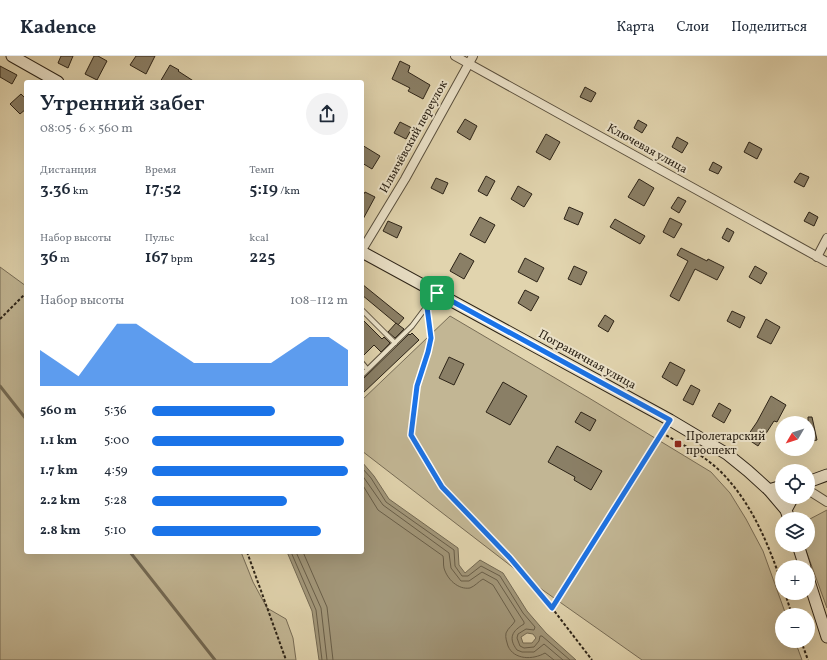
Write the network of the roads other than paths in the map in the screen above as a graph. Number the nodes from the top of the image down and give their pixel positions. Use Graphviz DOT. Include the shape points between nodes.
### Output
graph roads {
  1 [pos="12,56"];
  2 [pos="455,56"];
  3 [pos="471,60"];
  4 [pos="54,80"];
  5 [pos="827,238"];
  6 [pos="364,248"];
  7 [pos="364,252"];
  8 [pos="817,257"];
  9 [pos="827,262"];
  10 [pos="437,293"];
  11 [pos="364,312"];
  12 [pos="395,343"];
  13 [pos="364,366"];
  14 [pos="367,369"];
  15 [pos="364,373"];
  16 [pos="827,475"];
  17 [pos="815,479"];
  18 [pos="775,488"];
  19 [pos="769,490"];
  20 [pos="815,494"];
  21 [pos="827,502"];
  22 [pos="786,512"];
  23 [pos="815,600"];
  24 [pos="827,637"];
  1 -- 4 [label="main road"];
  2 -- 3 [label="street, Ключевая улица"];
  3 -- 6 [label="street, Ильичёвский переулок"];
  3 -- 8 [label="street, Ключевая улица"];
  5 -- 8 [label="street"];
  7 -- 10 [label="main road, Пограничная улица"];
  8 -- 9 [label="street, Ключевая улица"];
  10 -- 12 [label="lane"];
  10 -- 19 [label="main road, Пограничная улица" via="670,420 727,454"];
  11 -- 12 [label="lane"];
  12 -- 14 [label="lane"];
  13 -- 14 [label="lane"];
  14 -- 15 [label="lane"];
  16 -- 17 [label="main road"];
  18 -- 19 [label="main road"];
  19 -- 22 [label="main road, Пограничная улица"];
  20 -- 21 [label="street"];
  23 -- 24 [label="main road"];
}
